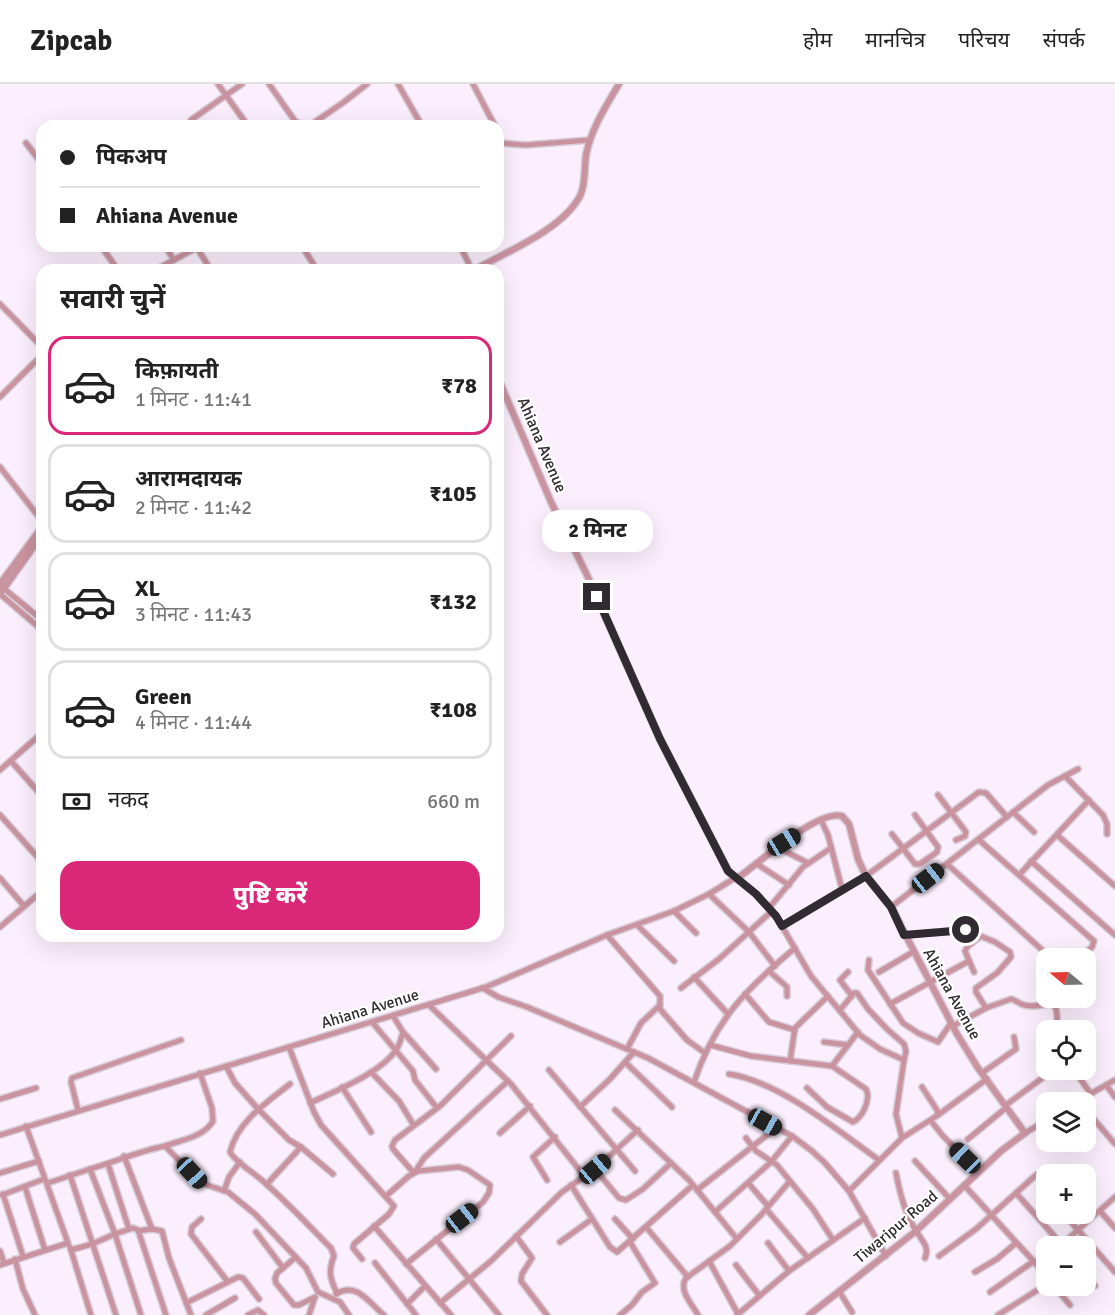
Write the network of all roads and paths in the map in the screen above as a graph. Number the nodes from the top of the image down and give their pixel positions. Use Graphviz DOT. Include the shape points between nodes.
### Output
graph roads {
  1 [pos="218,84"];
  2 [pos="243,84"];
  3 [pos="269,84"];
  4 [pos="367,84"];
  5 [pos="398,84"];
  6 [pos="473,84"];
  7 [pos="620,84"];
  8 [pos="226,95"];
  9 [pos="190,120"];
  10 [pos="244,120"];
  11 [pos="294,120"];
  12 [pos="316,120"];
  13 [pos="419,120"];
  14 [pos="492,120"];
  15 [pos="590,140"];
  16 [pos="504,142"];
  17 [pos="26,143"];
  18 [pos="36,156"];
  19 [pos="169,252"];
  20 [pos="189,252"];
  21 [pos="174,260"];
  22 [pos="166,264"];
  23 [pos="484,264"];
  24 [pos="0,304"];
  25 [pos="36,341"];
  26 [pos="36,361"];
  27 [pos="0,397"];
  28 [pos="504,398"];
  29 [pos="0,467"];
  30 [pos="36,513"];
  31 [pos="36,536"];
  32 [pos="36,543"];
  33 [pos="1,589"];
  34 [pos="36,616"];
  35 [pos="34,623"];
  36 [pos="36,738"];
  37 [pos="11,761"];
  38 [pos="1078,769"];
  39 [pos="0,770"];
  40 [pos="1065,776"];
  41 [pos="36,789"];
  42 [pos="938,795"];
  43 [pos="1089,800"];
  44 [pos="1013,812"];
  45 [pos="951,813"];
  46 [pos="0,815"];
  47 [pos="915,815"];
  48 [pos="1007,817"];
  49 [pos="821,820"];
  50 [pos="927,831"];
  51 [pos="1034,832"];
  52 [pos="892,834"];
  53 [pos="1107,834"];
  54 [pos="1058,835"];
  55 [pos="956,840"];
  56 [pos="979,840"];
  57 [pos="777,847"];
  58 [pos="831,848"];
  59 [pos="903,849"];
  60 [pos="36,855"];
  61 [pos="1031,861"];
  62 [pos="808,863"];
  63 [pos="756,864"];
  64 [pos="947,864"];
  65 [pos="1019,875"];
  66 [pos="866,876"];
  67 [pos="0,878"];
  68 [pos="735,878"];
  69 [pos="789,885"];
  70 [pos="1115,885"];
  71 [pos="842,889"];
  72 [pos="709,894"];
  73 [pos="36,896"];
  74 [pos="24,906"];
  75 [pos="891,907"];
  76 [pos="770,909"];
  77 [pos="674,910"];
  78 [pos="637,925"];
  79 [pos="782,926"];
  80 [pos="0,927"];
  81 [pos="749,932"];
  82 [pos="696,933"];
  83 [pos="607,935"];
  84 [pos="904,935"];
  85 [pos="1115,935"];
  86 [pos="981,936"];
  87 [pos="795,948"];
  88 [pos="1040,948"];
  89 [pos="1091,948"];
  90 [pos="913,952"];
  91 [pos="869,960"];
  92 [pos="674,961"];
  93 [pos="969,961"];
  94 [pos="775,966"];
  95 [pos="769,971"];
  96 [pos="848,972"];
  97 [pos="879,972"];
  98 [pos="974,972"];
  99 [pos="694,977"];
  100 [pos="929,981"];
  101 [pos="483,988"];
  102 [pos="681,988"];
  103 [pos="745,994"];
  104 [pos="787,996"];
  105 [pos="828,996"];
  106 [pos="852,996"];
  107 [pos="890,1004"];
  108 [pos="429,1005"];
  109 [pos="659,1006"];
  110 [pos="986,1008"];
  111 [pos="840,1010"];
  112 [pos="728,1014"];
  113 [pos="393,1016"];
  114 [pos="1058,1020"];
  115 [pos="372,1022"];
  116 [pos="952,1024"];
  117 [pos="795,1030"];
  118 [pos="403,1032"];
  119 [pos="858,1032"];
  120 [pos="511,1036"];
  121 [pos="1014,1037"];
  122 [pos="181,1040"];
  123 [pos="824,1042"];
  124 [pos="710,1045"];
  125 [pos="848,1045"];
  126 [pos="289,1047"];
  127 [pos="627,1049"];
  128 [pos="395,1052"];
  129 [pos="634,1052"];
  130 [pos="705,1053"];
  131 [pos="487,1060"];
  132 [pos="904,1060"];
  133 [pos="790,1061"];
  134 [pos="625,1062"];
  135 [pos="226,1066"];
  136 [pos="832,1066"];
  137 [pos="436,1069"];
  138 [pos="549,1070"];
  139 [pos="371,1072"];
  140 [pos="982,1072"];
  141 [pos="200,1073"];
  142 [pos="729,1074"];
  143 [pos="987,1079"];
  144 [pos="1040,1080"];
  145 [pos="1115,1080"];
  146 [pos="508,1081"];
  147 [pos="694,1082"];
  148 [pos="290,1084"];
  149 [pos="1106,1085"];
  150 [pos="342,1087"];
  151 [pos="922,1087"];
  152 [pos="36,1088"];
  153 [pos="807,1088"];
  154 [pos="1094,1092"];
  155 [pos="1115,1097"];
  156 [pos="0,1099"];
  157 [pos="310,1103"];
  158 [pos="530,1106"];
  159 [pos="1006,1106"];
  160 [pos="580,1107"];
  161 [pos="672,1107"];
  162 [pos="437,1108"];
  163 [pos="78,1110"];
  164 [pos="259,1110"];
  165 [pos="615,1110"];
  166 [pos="938,1115"];
  167 [pos="931,1121"];
  168 [pos="853,1122"];
  169 [pos="1096,1122"];
  170 [pos="413,1124"];
  171 [pos="26,1126"];
  172 [pos="1036,1126"];
  173 [pos="776,1128"];
  174 [pos="638,1130"];
  175 [pos="371,1132"];
  176 [pos="500,1133"];
  177 [pos="1025,1133"];
  178 [pos="0,1135"];
  179 [pos="844,1135"];
  180 [pos="792,1136"];
  181 [pos="555,1137"];
  182 [pos="746,1138"];
  183 [pos="902,1138"];
  184 [pos="968,1139"];
  185 [pos="1115,1144"];
  186 [pos="165,1146"];
  187 [pos="752,1146"];
  188 [pos="301,1147"];
  189 [pos="618,1150"];
  190 [pos="124,1156"];
  191 [pos="879,1160"];
  192 [pos="39,1161"];
  193 [pos="915,1161"];
  194 [pos="240,1162"];
  195 [pos="671,1162"];
  196 [pos="771,1162"];
  197 [pos="108,1164"];
  198 [pos="90,1169"];
  199 [pos="595,1169"];
  200 [pos="635,1171"];
  201 [pos="978,1171"];
  202 [pos="414,1172"];
  203 [pos="0,1173"];
  204 [pos="896,1173"];
  205 [pos="333,1174"];
  206 [pos="1036,1174"];
  207 [pos="70,1175"];
  208 [pos="585,1177"];
  209 [pos="547,1179"];
  210 [pos="46,1181"];
  211 [pos="790,1181"];
  212 [pos="267,1184"];
  213 [pos="748,1184"];
  214 [pos="570,1185"];
  215 [pos="964,1185"];
  216 [pos="25,1187"];
  217 [pos="695,1188"];
  218 [pos="224,1191"];
  219 [pos="849,1191"];
  220 [pos="1016,1193"];
  221 [pos="1,1195"];
  222 [pos="386,1196"];
  223 [pos="1115,1197"];
  224 [pos="950,1199"];
  225 [pos="768,1206"];
  226 [pos="1100,1211"];
  227 [pos="715,1212"];
  228 [pos="990,1215"];
  229 [pos="865,1218"];
  230 [pos="201,1219"];
  231 [pos="591,1219"];
  232 [pos="615,1219"];
  233 [pos="1072,1224"];
  234 [pos="374,1226"];
  235 [pos="646,1227"];
  236 [pos="1115,1228"];
  237 [pos="129,1229"];
  238 [pos="152,1229"];
  239 [pos="138,1231"];
  240 [pos="916,1231"];
  241 [pos="1078,1231"];
  242 [pos="256,1232"];
  243 [pos="115,1234"];
  244 [pos="516,1236"];
  245 [pos="1053,1236"];
  246 [pos="1073,1236"];
  247 [pos="435,1239"];
  248 [pos="737,1239"];
  249 [pos="631,1240"];
  250 [pos="832,1240"];
  251 [pos="560,1242"];
  252 [pos="68,1243"];
  253 [pos="768,1243"];
  254 [pos="1016,1243"];
  255 [pos="92,1244"];
  256 [pos="45,1250"];
  257 [pos="71,1250"];
  258 [pos="0,1251"];
  259 [pos="23,1256"];
  260 [pos="886,1256"];
  261 [pos="939,1256"];
  262 [pos="296,1257"];
  263 [pos="808,1257"];
  264 [pos="926,1258"];
  265 [pos="15,1259"];
  266 [pos="362,1259"];
  267 [pos="709,1262"];
  268 [pos="375,1263"];
  269 [pos="1036,1263"];
  270 [pos="2,1264"];
  271 [pos="406,1264"];
  272 [pos="736,1265"];
  273 [pos="284,1268"];
  274 [pos="789,1271"];
  275 [pos="975,1272"];
  276 [pos="1115,1272"];
  277 [pos="688,1277"];
  278 [pos="468,1280"];
  279 [pos="228,1282"];
  280 [pos="425,1286"];
  281 [pos="839,1291"];
  282 [pos="1036,1291"];
  283 [pos="990,1292"];
  284 [pos="316,1295"];
  285 [pos="335,1295"];
  286 [pos="759,1295"];
  287 [pos="1062,1296"];
  288 [pos="235,1299"];
  289 [pos="260,1299"];
  290 [pos="186,1303"];
  291 [pos="440,1303"];
  292 [pos="407,1304"];
  293 [pos="1070,1305"];
  294 [pos="852,1312"];
  295 [pos="35,1315"];
  296 [pos="91,1315"];
  297 [pos="116,1315"];
  298 [pos="141,1315"];
  299 [pos="166,1315"];
  300 [pos="191,1315"];
  301 [pos="206,1315"];
  302 [pos="248,1315"];
  303 [pos="264,1315"];
  304 [pos="309,1315"];
  305 [pos="349,1315"];
  306 [pos="384,1315"];
  307 [pos="416,1315"];
  308 [pos="451,1315"];
  309 [pos="499,1315"];
  310 [pos="547,1315"];
  311 [pos="620,1315"];
  312 [pos="698,1315"];
  313 [pos="737,1315"];
  314 [pos="808,1315"];
  315 [pos="998,1315"];
  1 -- 8 [label="street"];
  2 -- 8 [label="street"];
  3 -- 11 [label="street"];
  4 -- 12 [label="street"];
  5 -- 13 [label="street"];
  6 -- 14 [label="street"];
  7 -- 15 [label="street"];
  8 -- 9 [label="street"];
  8 -- 10 [label="street"];
  15 -- 16 [label="street" via="526,145"];
  15 -- 23 [label="street" via="584,183 574,206 549,228"];
  17 -- 18 [label="street"];
  19 -- 21 [label="street"];
  20 -- 21 [label="street"];
  21 -- 22 [label="street"];
  24 -- 25 [label="street"];
  26 -- 27 [label="street"];
  28 -- 68 [label="street, Ahiana Avenue" via="660,739"];
  29 -- 30 [label="street"];
  31 -- 33 [label="street"];
  32 -- 33 [label="street"];
  33 -- 34 [label="street"];
  33 -- 35 [label="street"];
  36 -- 37 [label="street"];
  37 -- 39 [label="street"];
  37 -- 41 [label="street"];
  38 -- 40 [label="street"];
  40 -- 43 [label="street"];
  40 -- 44 [label="street"];
  42 -- 45 [label="street"];
  43 -- 53 [label="street" via="1106,820"];
  43 -- 54 [label="street"];
  44 -- 48 [label="street"];
  44 -- 51 [label="street"];
  45 -- 48 [label="street" via="983,791"];
  45 -- 50 [label="street"];
  45 -- 55 [label="street" via="966,832"];
  46 -- 60 [label="street"];
  47 -- 50 [label="street"];
  48 -- 56 [label="street"];
  49 -- 57 [label="street, Ahiana Avenue"];
  49 -- 58 [label="street"];
  49 -- 66 [label="street, Ahiana Avenue" via="837,815 846,820"];
  50 -- 59 [label="street"];
  50 -- 59 [label="street" via="938,849 927,860 915,864"];
  52 -- 59 [label="street"];
  54 -- 61 [label="street"];
  54 -- 70 [label="street"];
  56 -- 64 [label="street"];
  56 -- 65 [label="street"];
  57 -- 62 [label="street"];
  57 -- 63 [label="street, Ahiana Avenue"];
  58 -- 62 [label="street"];
  58 -- 71 [label="street"];
  59 -- 66 [label="street"];
  61 -- 65 [label="street"];
  61 -- 85 [label="street"];
  62 -- 69 [label="street"];
  63 -- 68 [label="street, Ahiana Avenue"];
  63 -- 69 [label="street"];
  64 -- 75 [label="street"];
  64 -- 88 [label="street"];
  65 -- 89 [label="street" via="1094,941"];
  66 -- 71 [label="street"];
  66 -- 75 [label="street, Ahiana Avenue"];
  67 -- 74 [label="street"];
  68 -- 72 [label="street, Ahiana Avenue"];
  68 -- 76 [label="street"];
  69 -- 76 [label="street"];
  71 -- 79 [label="street"];
  72 -- 77 [label="street, Ahiana Avenue"];
  72 -- 81 [label="street"];
  73 -- 74 [label="street"];
  74 -- 80 [label="street"];
  75 -- 84 [label="street, Ahiana Avenue"];
  76 -- 79 [label="street"];
  76 -- 81 [label="street"];
  77 -- 78 [label="street, Ahiana Avenue"];
  77 -- 82 [label="street"];
  78 -- 83 [label="street, Ahiana Avenue"];
  78 -- 92 [label="street"];
  79 -- 87 [label="street"];
  81 -- 94 [label="street"];
  81 -- 99 [label="street"];
  83 -- 101 [label="street, Ahiana Avenue"];
  83 -- 109 [label="street" via="660,996"];
  84 -- 86 [label="street" via="966,930"];
  84 -- 90 [label="street, Ahiana Avenue"];
  86 -- 93 [label="street" via="965,949"];
  86 -- 110 [label="street" via="1012,956 976,988"];
  87 -- 94 [label="street"];
  87 -- 105 [label="street"];
  90 -- 97 [label="street"];
  90 -- 100 [label="street, Ahiana Avenue"];
  91 -- 107 [label="street" via="868,970"];
  93 -- 98 [label="street"];
  93 -- 100 [label="street"];
  94 -- 95 [label="street"];
  95 -- 103 [label="street"];
  95 -- 104 [label="street" via="787,987"];
  96 -- 106 [label="street" via="840,982"];
  99 -- 102 [label="street"];
  99 -- 112 [label="street"];
  100 -- 107 [label="street"];
  100 -- 116 [label="street, Ahiana Avenue"];
  101 -- 108 [label="street, Ahiana Avenue"];
  101 -- 127 [label="street"];
  103 -- 112 [label="street"];
  103 -- 117 [label="street" via="769,1022"];
  105 -- 111 [label="street"];
  105 -- 117 [label="street"];
  106 -- 111 [label="street"];
  106 -- 132 [label="street" via="859,995 904,1044"];
  107 -- 116 [label="street" via="903,1023 934,1042 941,1040"];
  108 -- 113 [label="street, Ahiana Avenue"];
  108 -- 131 [label="street"];
  109 -- 127 [label="street" via="641,1023"];
  109 -- 130 [label="street" via="681,1034"];
  110 -- 114 [label="street" via="1011,999 1024,1005 1052,1005"];
  110 -- 116 [label="street"];
  111 -- 119 [label="street"];
  112 -- 124 [label="street"];
  113 -- 115 [label="street, Ahiana Avenue"];
  113 -- 118 [label="street"];
  115 -- 126 [label="street, Ahiana Avenue"];
  115 -- 128 [label="street"];
  116 -- 140 [label="street, Ahiana Avenue"];
  117 -- 133 [label="street"];
  118 -- 128 [label="street"];
  118 -- 137 [label="street"];
  119 -- 125 [label="street"];
  119 -- 132 [label="street"];
  120 -- 131 [label="street"];
  121 -- 140 [label="street" via="1016,1049"];
  122 -- 163 [label="street" via="72,1078"];
  123 -- 125 [label="street"];
  124 -- 130 [label="street"];
  124 -- 133 [label="street"];
  125 -- 136 [label="street"];
  126 -- 135 [label="street, Ahiana Avenue"];
  126 -- 157 [label="street"];
  127 -- 129 [label="street"];
  128 -- 139 [label="street"];
  128 -- 162 [label="street"];
  129 -- 134 [label="street"];
  129 -- 147 [label="street"];
  130 -- 147 [label="street"];
  131 -- 146 [label="street"];
  131 -- 162 [label="street"];
  132 -- 183 [label="street" via="897,1114"];
  133 -- 136 [label="street"];
  134 -- 160 [label="street"];
  134 -- 161 [label="street"];
  135 -- 141 [label="street, Ahiana Avenue"];
  135 -- 164 [label="street"];
  136 -- 168 [label="street" via="868,1092 863,1110"];
  138 -- 160 [label="street"];
  139 -- 150 [label="street"];
  139 -- 170 [label="street" via="399,1101"];
  140 -- 143 [label="street, Ahiana Avenue"];
  141 -- 163 [label="street, Ahiana Avenue"];
  141 -- 186 [label="street" via="213,1108 213,1121 196,1135"];
  142 -- 179 [label="street" via="762,1084"];
  143 -- 159 [label="street, Ahiana Avenue"];
  143 -- 166 [label="street"];
  144 -- 159 [label="street"];
  145 -- 149 [label="street"];
  146 -- 158 [label="street"];
  146 -- 202 [label="street" via="424,1158"];
  147 -- 173 [label="street"];
  148 -- 164 [label="street"];
  149 -- 154 [label="street"];
  149 -- 155 [label="street"];
  150 -- 157 [label="street"];
  150 -- 175 [label="street"];
  151 -- 166 [label="street"];
  152 -- 156 [label="street"];
  153 -- 168 [label="street" via="826,1107"];
  157 -- 222 [label="street" via="326,1132"];
  158 -- 176 [label="street"];
  158 -- 181 [label="street"];
  159 -- 177 [label="street, Ahiana Avenue"];
  159 -- 184 [label="street"];
  160 -- 189 [label="street"];
  162 -- 170 [label="street"];
  163 -- 171 [label="street, Ahiana Avenue"];
  164 -- 188 [label="street"];
  164 -- 194 [label="street" via="231,1148 231,1154"];
  165 -- 174 [label="street"];
  166 -- 167 [label="street"];
  167 -- 183 [label="street"];
  167 -- 201 [label="street"];
  168 -- 179 [label="street"];
  169 -- 185 [label="street"];
  170 -- 202 [label="street" via="392,1146"];
  171 -- 178 [label="street, Ahiana Avenue"];
  171 -- 192 [label="street"];
  172 -- 177 [label="street"];
  173 -- 180 [label="street"];
  173 -- 187 [label="street"];
  174 -- 189 [label="street"];
  174 -- 195 [label="street"];
  177 -- 201 [label="street, Tiwaripur Road"];
  179 -- 191 [label="street"];
  180 -- 196 [label="street"];
  180 -- 219 [label="street" via="825,1163"];
  181 -- 208 [label="street"];
  181 -- 209 [label="street" via="533,1157"];
  182 -- 187 [label="street"];
  183 -- 191 [label="street"];
  186 -- 190 [label="street"];
  186 -- 218 [label="street" via="201,1183"];
  187 -- 196 [label="street"];
  187 -- 217 [label="street"];
  188 -- 205 [label="street"];
  188 -- 212 [label="street"];
  189 -- 199 [label="street"];
  189 -- 200 [label="street"];
  190 -- 197 [label="street"];
  190 -- 238 [label="street"];
  191 -- 219 [label="street"];
  192 -- 203 [label="street"];
  192 -- 210 [label="street"];
  193 -- 224 [label="street"];
  194 -- 212 [label="street"];
  194 -- 218 [label="street"];
  195 -- 199 [label="street" via="626,1200 619,1198"];
  195 -- 217 [label="street"];
  196 -- 211 [label="street"];
  196 -- 213 [label="street"];
  197 -- 198 [label="street"];
  197 -- 237 [label="street"];
  198 -- 207 [label="street"];
  198 -- 243 [label="street"];
  199 -- 208 [label="street"];
  201 -- 215 [label="street, Tiwaripur Road"];
  202 -- 222 [label="street"];
  202 -- 247 [label="street" via="459,1167 490,1185 483,1202"];
  204 -- 240 [label="street" via="903,1205"];
  206 -- 220 [label="street"];
  207 -- 210 [label="street"];
  207 -- 255 [label="street"];
  208 -- 214 [label="street"];
  210 -- 216 [label="street"];
  210 -- 252 [label="street"];
  211 -- 225 [label="street"];
  211 -- 250 [label="street"];
  212 -- 285 [label="street" via="331,1248 334,1256 329,1268"];
  213 -- 225 [label="street"];
  213 -- 227 [label="street"];
  214 -- 231 [label="street"];
  214 -- 244 [label="street"];
  215 -- 224 [label="street, Tiwaripur Road"];
  215 -- 228 [label="street"];
  216 -- 221 [label="street"];
  216 -- 256 [label="street"];
  217 -- 227 [label="street"];
  217 -- 235 [label="street"];
  218 -- 262 [label="street" via="255,1214"];
  219 -- 229 [label="street"];
  220 -- 228 [label="street"];
  220 -- 245 [label="street"];
  221 -- 259 [label="street"];
  222 -- 234 [label="street" via="394,1208"];
  223 -- 226 [label="street"];
  224 -- 240 [label="street, Tiwaripur Road"];
  225 -- 248 [label="street"];
  225 -- 263 [label="street" via="767,1210"];
  226 -- 236 [label="street"];
  226 -- 241 [label="street"];
  227 -- 248 [label="street"];
  228 -- 254 [label="street"];
  228 -- 261 [label="street"];
  229 -- 250 [label="street"];
  229 -- 260 [label="street"];
  230 -- 279 [label="street" via="192,1227 191,1234"];
  231 -- 249 [label="street" via="614,1251"];
  231 -- 251 [label="street"];
  232 -- 249 [label="street"];
  233 -- 241 [label="street"];
  234 -- 266 [label="street" via="353,1246"];
  234 -- 271 [label="street"];
  235 -- 249 [label="street"];
  235 -- 277 [label="street"];
  237 -- 239 [label="street"];
  237 -- 243 [label="street"];
  238 -- 239 [label="street"];
  238 -- 290 [label="street" via="162,1231"];
  239 -- 299 [label="street"];
  240 -- 260 [label="street, Tiwaripur Road"];
  240 -- 264 [label="street" via="927,1246"];
  241 -- 246 [label="street"];
  241 -- 276 [label="street"];
  242 -- 273 [label="street"];
  243 -- 255 [label="street"];
  243 -- 298 [label="street"];
  244 -- 278 [label="street"];
  244 -- 310 [label="street" via="532,1258 521,1281"];
  247 -- 271 [label="street"];
  247 -- 278 [label="street"];
  248 -- 267 [label="street"];
  249 -- 311 [label="street" via="655,1283"];
  250 -- 263 [label="street"];
  252 -- 256 [label="street"];
  252 -- 257 [label="street"];
  253 -- 274 [label="street"];
  254 -- 269 [label="street"];
  254 -- 275 [label="street"];
  255 -- 257 [label="street"];
  255 -- 297 [label="street"];
  256 -- 259 [label="street"];
  257 -- 296 [label="street"];
  258 -- 270 [label="street"];
  259 -- 265 [label="street"];
  260 -- 281 [label="street, Tiwaripur Road"];
  262 -- 273 [label="street"];
  262 -- 284 [label="street" via="306,1268"];
  263 -- 274 [label="street"];
  265 -- 270 [label="street"];
  265 -- 295 [label="street"];
  267 -- 277 [label="street"];
  267 -- 313 [label="street"];
  268 -- 292 [label="street"];
  269 -- 283 [label="street"];
  271 -- 280 [label="street"];
  272 -- 286 [label="street"];
  273 -- 284 [label="street" via="275,1279 290,1302 296,1306"];
  274 -- 286 [label="street"];
  277 -- 312 [label="street" via="683,1289"];
  278 -- 291 [label="street"];
  278 -- 309 [label="street"];
  279 -- 289 [label="street" via="240,1277"];
  279 -- 290 [label="street"];
  280 -- 291 [label="street"];
  280 -- 292 [label="street"];
  281 -- 294 [label="street"];
  281 -- 314 [label="street, Tiwaripur Road"];
  282 -- 315 [label="street"];
  284 -- 285 [label="street"];
  284 -- 304 [label="street"];
  285 -- 305 [label="street"];
  285 -- 306 [label="street" via="348,1289 359,1292"];
  286 -- 313 [label="street"];
  287 -- 293 [label="street"];
  288 -- 301 [label="street"];
  290 -- 300 [label="street"];
  291 -- 308 [label="street"];
  292 -- 307 [label="street"];
  302 -- 303 [label="street" via="258,1310"];
}
